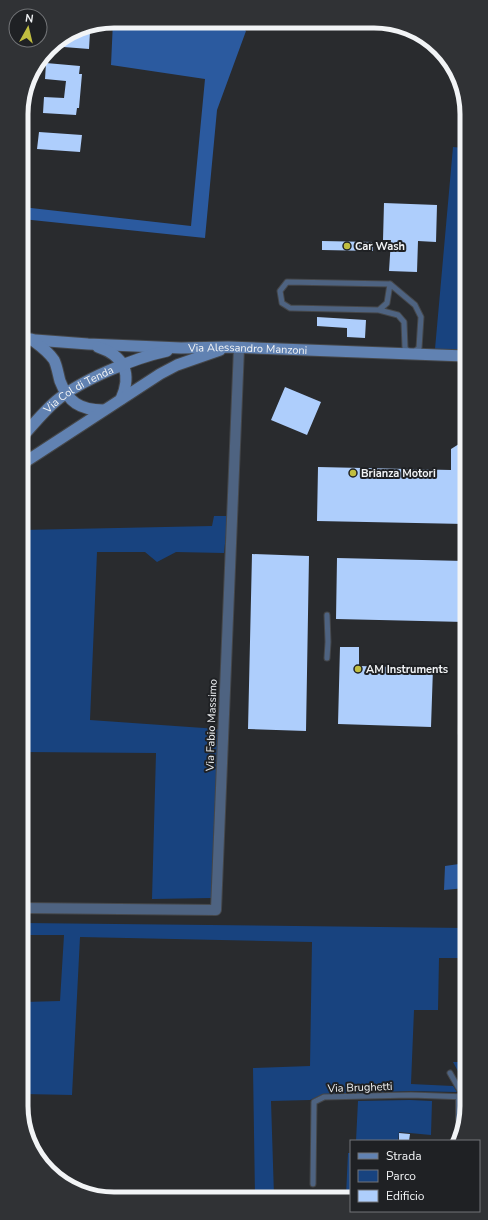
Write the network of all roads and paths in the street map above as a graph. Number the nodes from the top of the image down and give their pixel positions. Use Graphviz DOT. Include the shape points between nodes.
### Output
graph roads {
  1 [pos="390,284"];
  2 [pos="379,310"];
  3 [pos="28,339"];
  4 [pos="28,340"];
  5 [pos="88,344"];
  6 [pos="181,348"];
  7 [pos="234,348"];
  8 [pos="411,354"];
  9 [pos="460,356"];
  10 [pos="123,365"];
  11 [pos="66,394"];
  12 [pos="121,400"];
  13 [pos="102,410"];
  14 [pos="28,430"];
  15 [pos="28,460"];
  16 [pos="327,615"];
  17 [pos="327,658"];
  18 [pos="28,908"];
  19 [pos="450,1073"];
  20 [pos="460,1090"];
  21 [pos="460,1097"];
  22 [pos="313,1184"];
  1 -- 2 [label="lane" via="387,303"];
  1 -- 2 [label="lane" via="287,282 280,292 282,303 290,308"];
  1 -- 8 [label="lane" via="415,305 421,317 419,348"];
  2 -- 8 [label="lane" via="398,315 404,322 405,348"];
  3 -- 5 [label="main road, Via Alessandro Manzoni"];
  4 -- 11 [label="main road, Via Alessandro Manzoni" via="49,353 55,362"];
  5 -- 6 [label="main road, Via Alessandro Manzoni"];
  5 -- 10 [label="main road, Via Col di Tenda" via="108,350 117,356"];
  6 -- 7 [label="main road, Via Alessandro Manzoni"];
  6 -- 10 [label="main road, Via Col di Tenda"];
  7 -- 8 [label="main road, Via Alessandro Manzoni"];
  7 -- 12 [label="main road" via="177,366"];
  7 -- 18 [label="street, Via Fabio Massimo" via="216,910"];
  8 -- 9 [label="main road, Via Alessandro Manzoni"];
  10 -- 11 [label="main road, Via Col di Tenda"];
  10 -- 12 [label="main road, Via Col di Tenda" via="127,379"];
  11 -- 13 [label="main road" via="83,408"];
  11 -- 14 [label="main road, Via Col di Tenda" via="43,413"];
  12 -- 13 [label="main road"];
  13 -- 15 [label="main road"];
  16 -- 17 [label="lane"];
  19 -- 20 [label="lane"];
  21 -- 22 [label="lane, Via Brughetti" via="324,1097 314,1102"];
}
